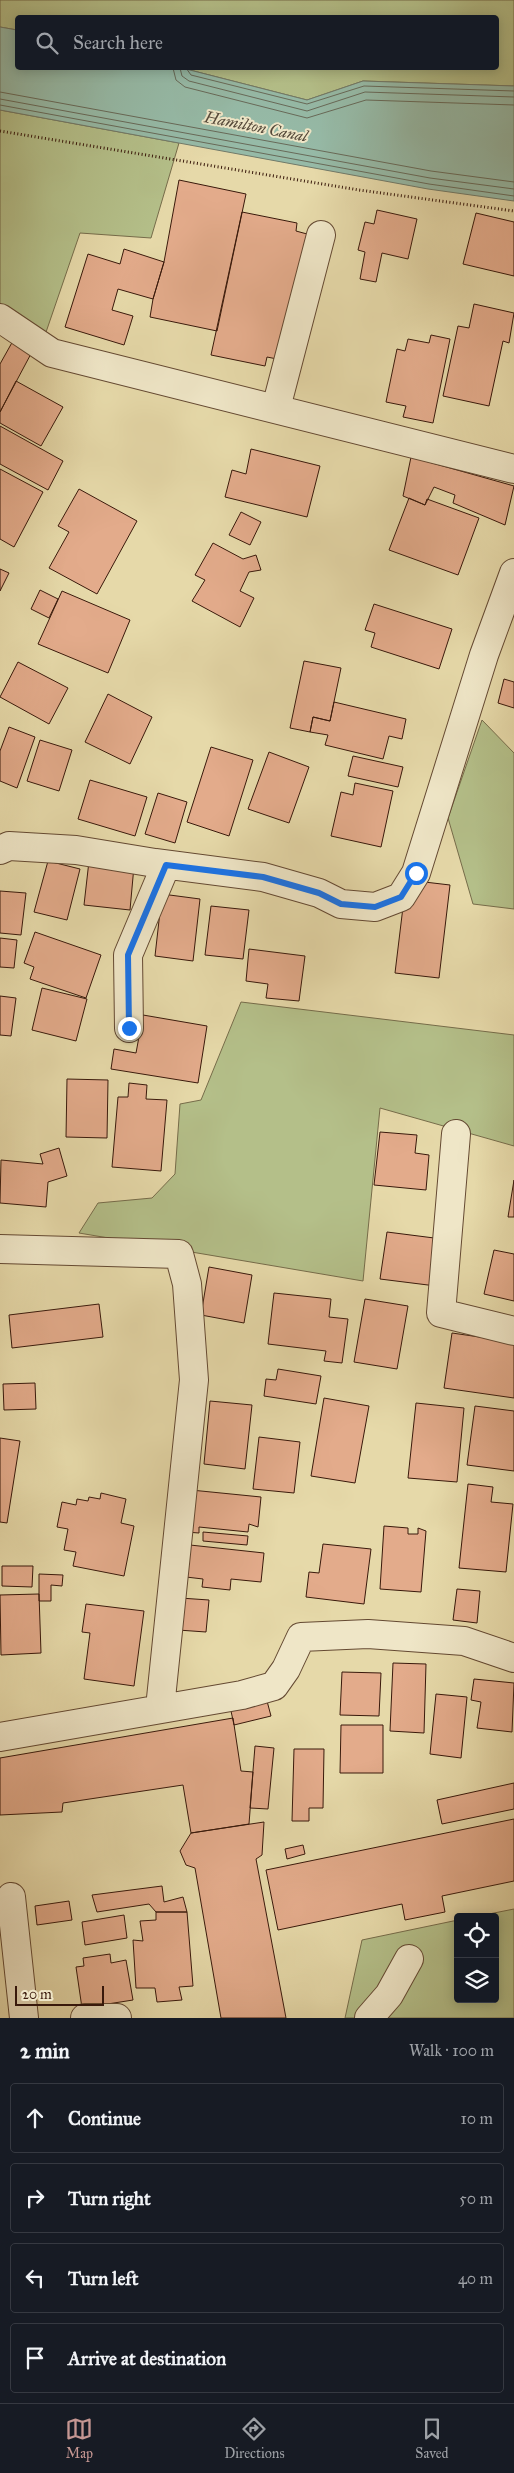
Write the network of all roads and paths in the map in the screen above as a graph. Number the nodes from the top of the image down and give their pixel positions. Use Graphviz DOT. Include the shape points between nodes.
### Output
graph roads {
  1 [pos="0,131"];
  2 [pos="514,211"];
  3 [pos="321,235"];
  4 [pos="2,326"];
  5 [pos="276,408"];
  6 [pos="514,469"];
  7 [pos="514,573"];
  8 [pos="0,850"];
  9 [pos="166,865"];
  10 [pos="129,1028"];
  11 [pos="456,1134"];
  12 [pos="0,1249"];
  13 [pos="514,1331"];
  14 [pos="514,1658"];
  15 [pos="160,1708"];
  16 [pos="0,1737"];
  17 [pos="11,1897"];
  18 [pos="409,1958"];
  19 [pos="24,2018"];
  20 [pos="85,2018"];
  21 [pos="117,2018"];
  22 [pos="369,2018"];
  1 -- 2 [label="path" via="359,190"];
  3 -- 5 [label="street"];
  4 -- 5 [label="street" via="52,353"];
  5 -- 6 [label="street"];
  7 -- 9 [label="street" via="484,655 416,873 401,897 375,907 341,904 319,893 263,877"];
  8 -- 9 [label="street" via="9,846 76,850"];
  9 -- 10 [label="street" via="128,955"];
  11 -- 13 [label="street" via="441,1313"];
  12 -- 15 [label="street" via="179,1254 187,1284 194,1380"];
  14 -- 15 [label="street" via="464,1642 368,1634 301,1637 274,1686 242,1695"];
  15 -- 16 [label="street"];
  17 -- 19 [label="street"];
  18 -- 22 [label="street" via="390,1995"];
  20 -- 21 [label="street"];
}
